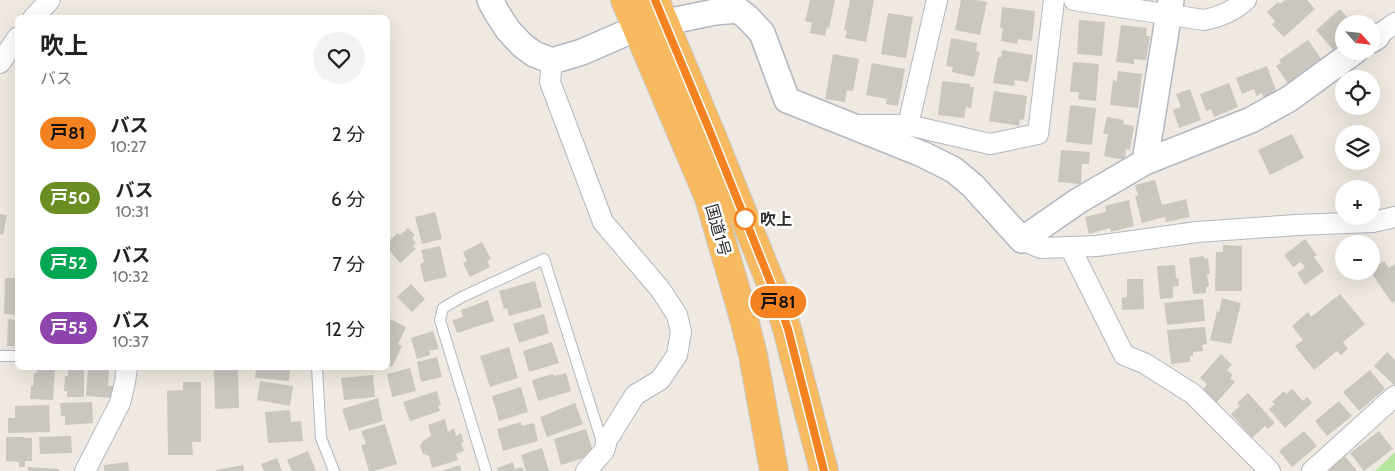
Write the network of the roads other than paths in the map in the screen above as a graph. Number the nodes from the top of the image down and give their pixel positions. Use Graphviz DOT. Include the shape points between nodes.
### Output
graph roads {
  1 [pos="50,0"];
  2 [pos="490,0"];
  3 [pos="625,0"];
  4 [pos="937,0"];
  5 [pos="1054,0"];
  6 [pos="1074,0"];
  7 [pos="1246,0"];
  8 [pos="741,5"];
  9 [pos="1169,7"];
  10 [pos="660,11"];
  11 [pos="36,15"];
  12 [pos="637,28"];
  13 [pos="15,41"];
  14 [pos="1343,60"];
  15 [pos="552,61"];
  16 [pos="0,63"];
  17 [pos="848,125"];
  18 [pos="908,125"];
  19 [pos="1145,162"];
  20 [pos="1395,217"];
  21 [pos="1022,240"];
  22 [pos="1070,247"];
  23 [pos="0,356"];
  24 [pos="15,356"];
  25 [pos="127,370"];
  26 [pos="317,370"];
  27 [pos="1394,396"];
  28 [pos="606,445"];
  29 [pos="84,471"];
  30 [pos="334,471"];
  31 [pos="486,471"];
  32 [pos="586,471"];
  33 [pos="774,471"];
  34 [pos="824,471"];
  35 [pos="1270,471"];
  36 [pos="1312,471"];
  1 -- 11 [label="street"];
  2 -- 15 [label="street" via="508,30 522,45"];
  3 -- 12 [label="highway, 国道1号"];
  4 -- 18 [label="street"];
  5 -- 18 [label="street" via="1038,134 990,144"];
  6 -- 9 [label="street"];
  7 -- 9 [label="street" via="1220,17 1204,20"];
  8 -- 10 [label="street" via="715,12"];
  8 -- 17 [label="street" via="762,33 788,100"];
  9 -- 19 [label="street"];
  10 -- 12 [label="street"];
  10 -- 34 [label="highway, 国道1号" via="780,306"];
  12 -- 15 [label="street"];
  12 -- 33 [label="highway, 国道1号" via="709,198 753,355"];
  13 -- 16 [label="street"];
  14 -- 19 [label="street" via="1289,99 1251,120"];
  15 -- 28 [label="street" via="550,82 603,222 660,289 677,315 680,332 677,355 660,380 635,396"];
  17 -- 18 [label="street"];
  17 -- 21 [label="street" via="954,170"];
  19 -- 21 [label="street"];
  20 -- 22 [label="street" via="1373,222 1197,232"];
  21 -- 22 [label="street" via="1041,248"];
  22 -- 35 [label="street" via="1124,356 1144,364 1193,394"];
  23 -- 24 [label="lane"];
  25 -- 29 [label="street" via="120,403"];
  26 -- 30 [label="lane" via="321,438"];
  27 -- 36 [label="street"];
  28 -- 31 [label="lane" via="544,260 443,308 440,320"];
  28 -- 32 [label="street"];
}
